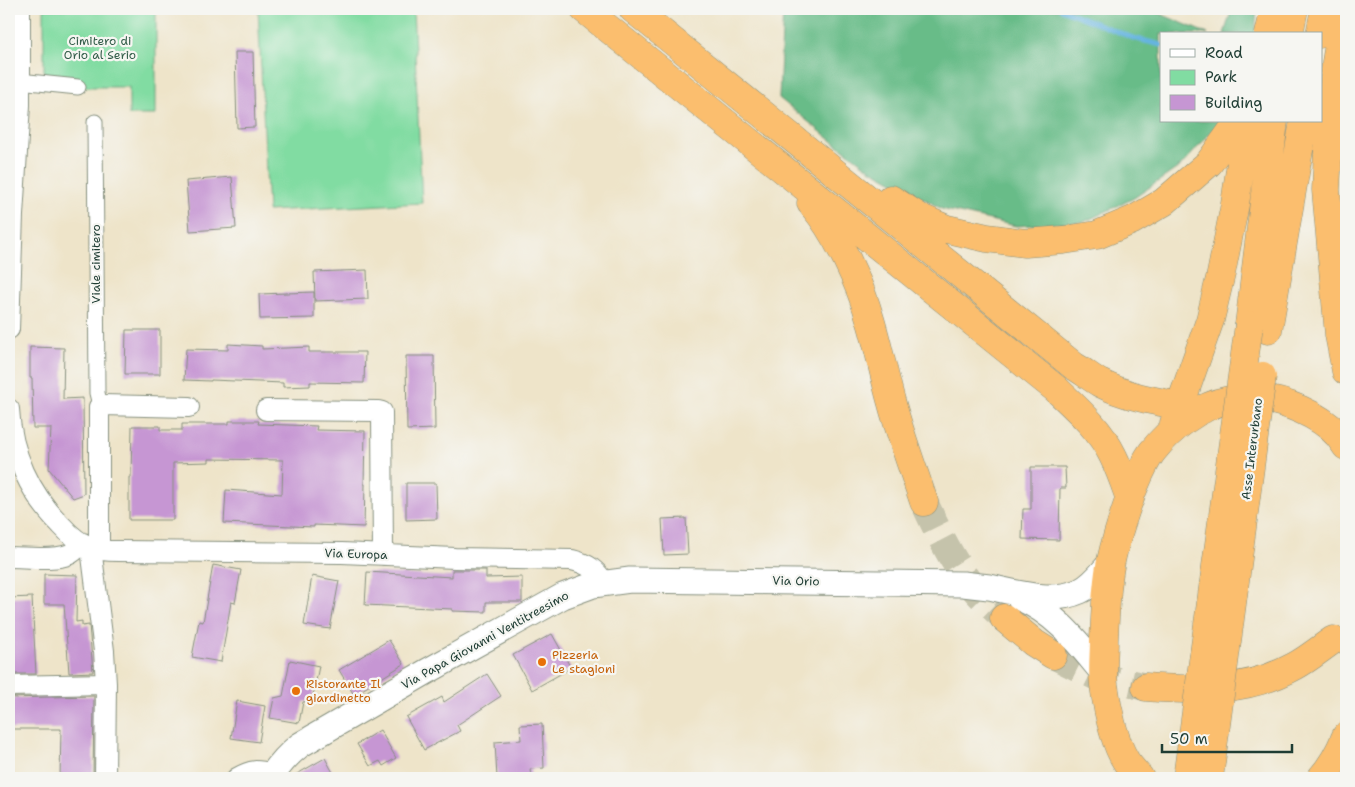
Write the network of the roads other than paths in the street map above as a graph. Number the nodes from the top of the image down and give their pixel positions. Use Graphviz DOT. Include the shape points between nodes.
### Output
graph roads {
  1 [pos="20,9"];
  2 [pos="584,9"];
  3 [pos="633,9"];
  4 [pos="1275,9"];
  5 [pos="1294,9"];
  6 [pos="1325,9"];
  7 [pos="1345,9"];
  8 [pos="1269,32"];
  9 [pos="1289,32"];
  10 [pos="1320,32"];
  11 [pos="709,70"];
  12 [pos="19,81"];
  13 [pos="78,87"];
  14 [pos="95,122"];
  15 [pos="1238,122"];
  16 [pos="1247,122"];
  17 [pos="1274,122"];
  18 [pos="1304,122"];
  19 [pos="775,162"];
  20 [pos="1259,328"];
  21 [pos="9,329"];
  22 [pos="1346,371"];
  23 [pos="100,405"];
  24 [pos="189,407"];
  25 [pos="1192,408"];
  26 [pos="9,409"];
  27 [pos="266,410"];
  28 [pos="1346,446"];
  29 [pos="1130,499"];
  30 [pos="924,502"];
  31 [pos="91,547"];
  32 [pos="384,555"];
  33 [pos="9,557"];
  34 [pos="1111,562"];
  35 [pos="605,583"];
  36 [pos="987,587"];
  37 [pos="1004,618"];
  38 [pos="1333,640"];
  39 [pos="1053,656"];
  40 [pos="1103,673"];
  41 [pos="106,684"];
  42 [pos="9,686"];
  43 [pos="1146,687"];
  44 [pos="1346,736"];
  45 [pos="1116,737"];
  46 [pos="271,776"];
  47 [pos="105,778"];
  48 [pos="238,778"];
  49 [pos="1118,778"];
  50 [pos="1140,778"];
  51 [pos="1187,778"];
  52 [pos="1209,778"];
  53 [pos="1321,778"];
  1 -- 12 [label="street"];
  2 -- 19 [label="highway"];
  3 -- 11 [label="highway"];
  4 -- 8 [label="highway"];
  5 -- 9 [label="highway"];
  6 -- 10 [label="highway"];
  7 -- 22 [label="highway" via="1330,110 1326,190 1339,335"];
  11 -- 15 [label="highway" via="776,109 882,194 919,217 947,229 1025,243 1097,234 1133,220 1164,202 1199,173"];
  11 -- 25 [label="highway" via="1074,366 1122,392"];
  12 -- 13 [label="street"];
  12 -- 21 [label="street"];
  14 -- 23 [label="street, Viale cimitero" via="97,393"];
  16 -- 25 [label="highway" via="1235,204"];
  17 -- 20 [label="highway, Asse Interurbano"];
  18 -- 20 [label="highway, Asse Interurbano"];
  19 -- 29 [label="highway" via="1056,389 1086,417 1112,454"];
  19 -- 30 [label="highway" via="819,212 859,286"];
  20 -- 51 [label="highway, Asse Interurbano, bridge"];
  20 -- 52 [label="highway, Asse Interurbano, bridge"];
  23 -- 24 [label="street"];
  23 -- 31 [label="street"];
  25 -- 28 [label="highway" via="1247,398 1275,400 1319,420"];
  25 -- 29 [label="highway" via="1153,451"];
  26 -- 31 [label="street" via="14,443 27,480 54,518 70,534"];
  27 -- 32 [label="street" via="382,412"];
  29 -- 34 [label="highway"];
  31 -- 32 [label="street, Via Europa" via="118,552"];
  31 -- 33 [label="street" via="64,556"];
  31 -- 41 [label="street"];
  32 -- 35 [label="street, Via Europa" via="572,560 592,568"];
  34 -- 36 [label="street, Via Orio" via="1094,581 1067,595 1034,597"];
  34 -- 40 [label="highway"];
  35 -- 36 [label="street, Via Orio" via="630,580 861,582"];
  35 -- 46 [label="street, Via Papa Giovanni Ventitreesimo" via="562,596 426,672 300,745"];
  36 -- 40 [label="street, Via Orio" via="1030,603 1049,615"];
  37 -- 39 [label="highway"];
  38 -- 43 [label="highway" via="1294,666 1246,685 1205,690"];
  40 -- 45 [label="highway"];
  41 -- 42 [label="street"];
  41 -- 47 [label="street"];
  44 -- 53 [label="highway" via="1340,752"];
  45 -- 49 [label="highway"];
  45 -- 50 [label="highway" via="1126,760"];
  46 -- 48 [label="street, Via Papa Giovanni Ventitreesimo" via="259,770"];
}
